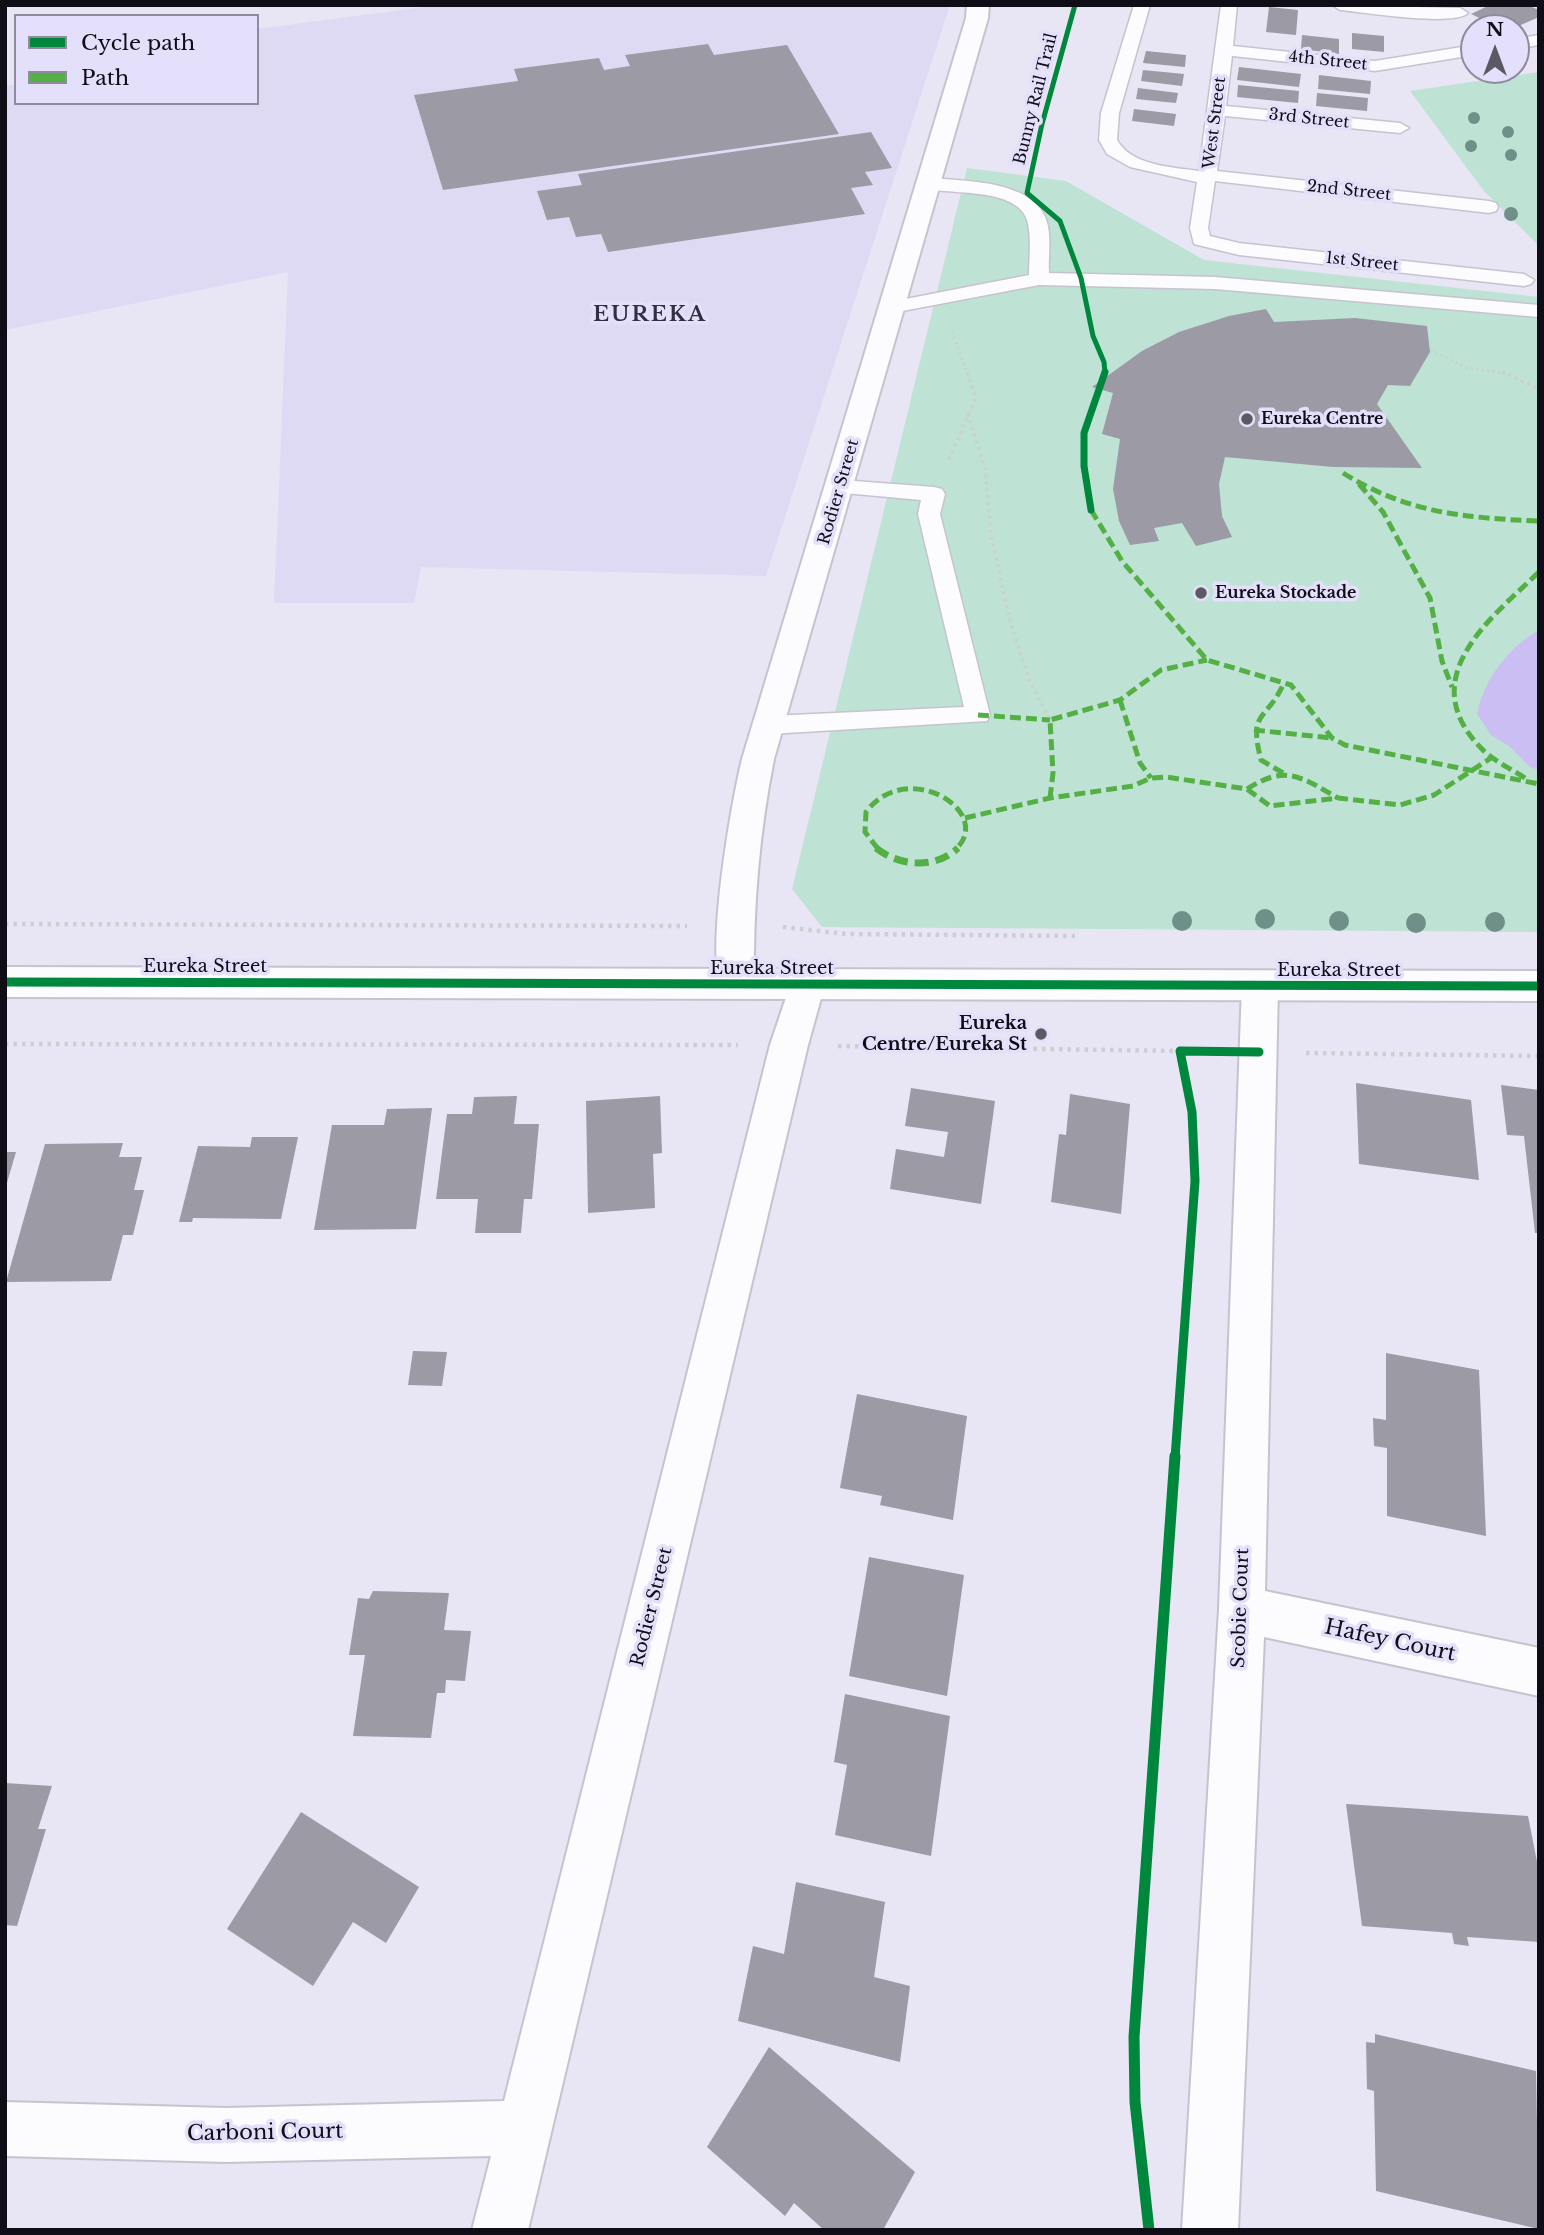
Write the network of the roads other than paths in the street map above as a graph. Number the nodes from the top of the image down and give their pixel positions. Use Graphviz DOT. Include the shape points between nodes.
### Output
graph roads {
  1 [pos="978,5"];
  2 [pos="1142,5"];
  3 [pos="1229,5"];
  4 [pos="1340,5"];
  5 [pos="1460,13"];
  6 [pos="1223,50"];
  7 [pos="1460,52"];
  8 [pos="1217,110"];
  9 [pos="1400,128"];
  10 [pos="1208,176"];
  11 [pos="929,184"];
  12 [pos="1489,207"];
  13 [pos="1201,240"];
  14 [pos="1039,279"];
  15 [pos="1524,280"];
  16 [pos="892,307"];
  17 [pos="1531,310"];
  18 [pos="841,487"];
  19 [pos="770,725"];
  20 [pos="5,982"];
  21 [pos="736,984"];
  22 [pos="807,984"];
  23 [pos="1260,986"];
  24 [pos="1539,986"];
  25 [pos="1242,1609"];
  26 [pos="1539,1672"];
  27 [pos="525,2128"];
  28 [pos="5,2129"];
  29 [pos="500,2230"];
  30 [pos="1210,2230"];
  1 -- 11 [label="street, Rodier Street"];
  2 -- 10 [label="lane, 2nd Street" via="1110,113 1108,141 1134,162"];
  3 -- 6 [label="lane, West Street"];
  4 -- 5 [label="lane"];
  6 -- 7 [label="lane, 4th Street" via="1375,66"];
  6 -- 8 [label="lane, West Street"];
  8 -- 9 [label="lane, 3rd Street"];
  8 -- 10 [label="lane, West Street"];
  10 -- 12 [label="lane, 2nd Street"];
  10 -- 13 [label="lane, West Street"];
  11 -- 14 [label="lane" via="1007,194 1028,206 1037,226"];
  11 -- 16 [label="street, Rodier Street"];
  13 -- 15 [label="lane, 1st Street" via="1240,249"];
  14 -- 16 [label="lane"];
  14 -- 17 [label="lane" via="1215,283"];
  16 -- 18 [label="street, Rodier Street"];
  18 -- 19 [label="street, Rodier Street"];
  18 -- 19 [label="lane" via="934,494 929,514 978,715"];
  19 -- 21 [label="street, Rodier Street" via="744,826"];
  20 -- 21 [label="street, Eureka Street"];
  21 -- 22 [label="street, Eureka Street"];
  22 -- 23 [label="street, Eureka Street"];
  22 -- 27 [label="street, Rodier Street"];
  23 -- 24 [label="street, Eureka Street"];
  23 -- 25 [label="street, Scobie Court"];
  25 -- 26 [label="street, Hafey Court"];
  25 -- 30 [label="street, Scobie Court"];
  27 -- 28 [label="street, Carboni Court" via="226,2135"];
  27 -- 29 [label="street, Rodier Street"];
}
